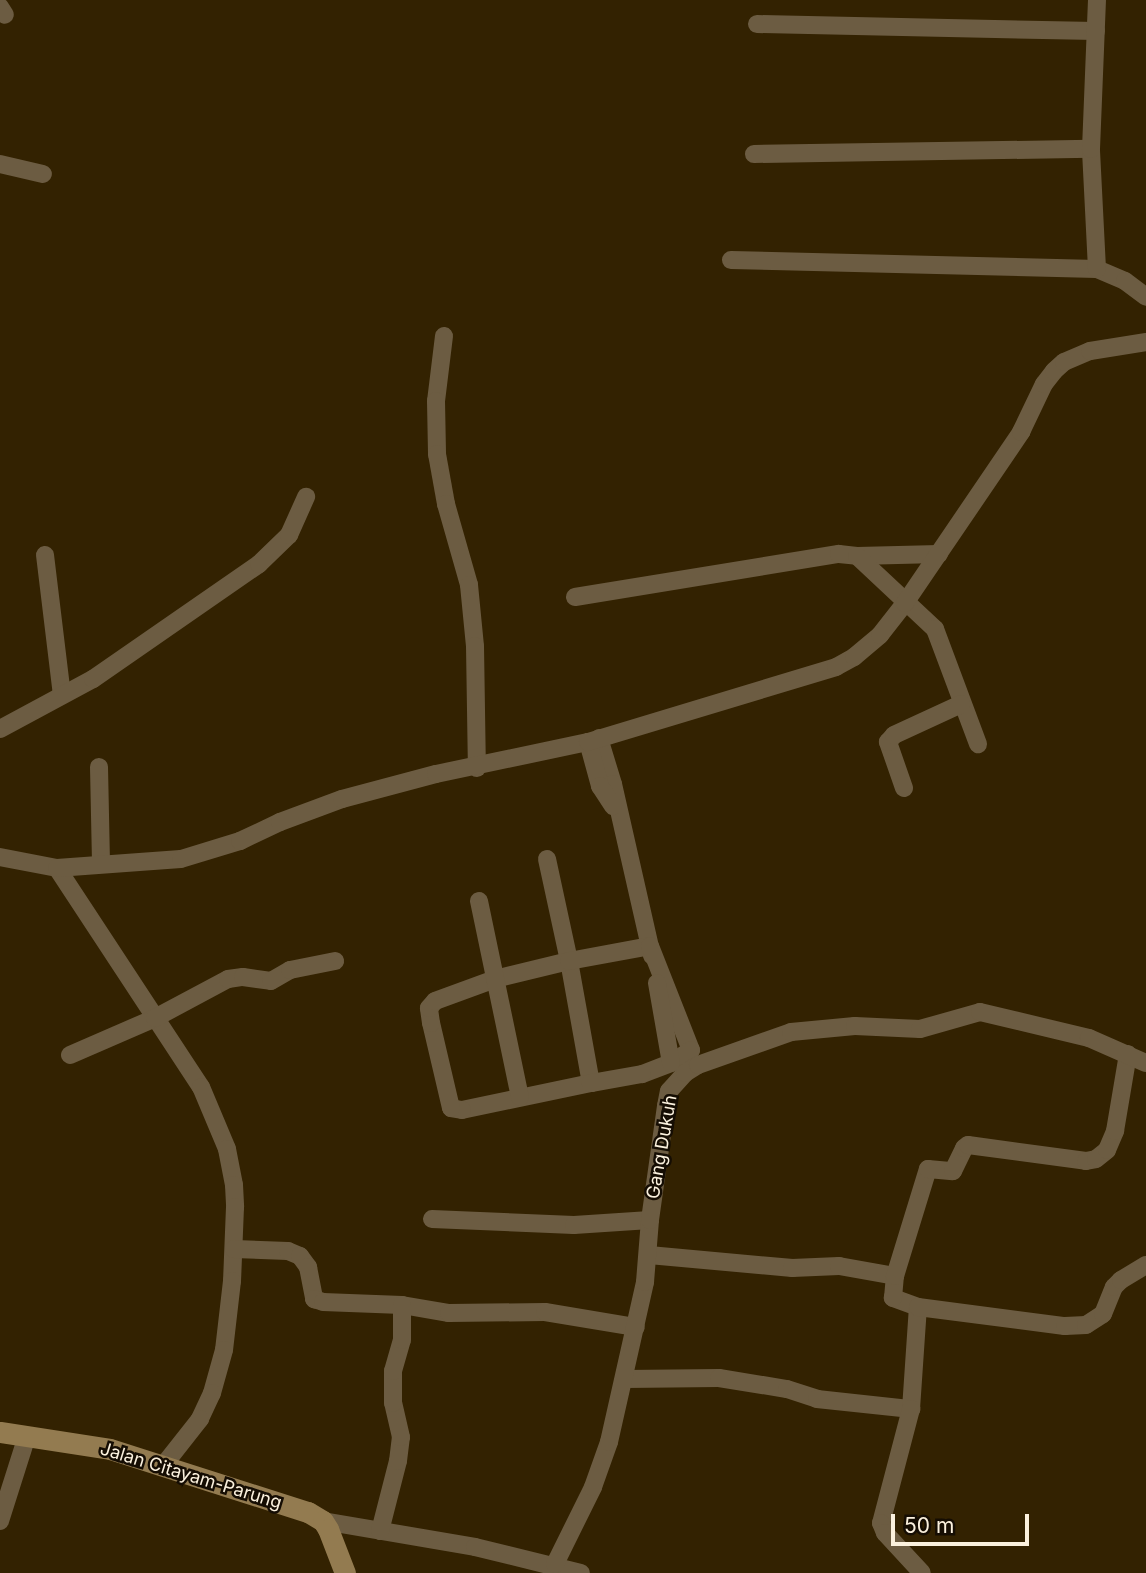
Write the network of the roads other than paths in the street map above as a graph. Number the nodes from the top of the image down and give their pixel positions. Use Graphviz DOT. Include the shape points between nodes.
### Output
graph roads {
  1 [pos="1097,0"];
  2 [pos="757,24"];
  3 [pos="1096,32"];
  4 [pos="1091,149"];
  5 [pos="754,154"];
  6 [pos="0,163"];
  7 [pos="43,174"];
  8 [pos="731,260"];
  9 [pos="1097,269"];
  10 [pos="1146,297"];
  11 [pos="444,336"];
  12 [pos="1146,342"];
  13 [pos="306,497"];
  14 [pos="939,554"];
  15 [pos="45,555"];
  16 [pos="857,556"];
  17 [pos="575,597"];
  18 [pos="905,603"];
  19 [pos="62,695"];
  20 [pos="961,704"];
  21 [pos="0,729"];
  22 [pos="593,740"];
  23 [pos="978,744"];
  24 [pos="99,767"];
  25 [pos="477,768"];
  26 [pos="904,788"];
  27 [pos="0,857"];
  28 [pos="547,859"];
  29 [pos="100,863"];
  30 [pos="57,868"];
  31 [pos="479,901"];
  32 [pos="650,946"];
  33 [pos="335,961"];
  34 [pos="569,961"];
  35 [pos="495,979"];
  36 [pos="155,1018"];
  37 [pos="1128,1054"];
  38 [pos="70,1055"];
  39 [pos="1146,1063"];
  40 [pos="591,1083"];
  41 [pos="520,1097"];
  42 [pos="432,1219"];
  43 [pos="650,1220"];
  44 [pos="234,1249"];
  45 [pos="649,1255"];
  46 [pos="1146,1265"];
  47 [pos="895,1276"];
  48 [pos="402,1305"];
  49 [pos="918,1307"];
  50 [pos="636,1327"];
  51 [pos="625,1379"];
  52 [pos="911,1409"];
  53 [pos="0,1432"];
  54 [pos="27,1436"];
  55 [pos="163,1466"];
  56 [pos="0,1521"];
  57 [pos="323,1521"];
  58 [pos="380,1531"];
  59 [pos="555,1564"];
  60 [pos="345,1573"];
  61 [pos="581,1573"];
  62 [pos="922,1573"];
  1 -- 3 [label="street"];
  2 -- 3 [label="street"];
  3 -- 4 [label="street"];
  4 -- 5 [label="street"];
  4 -- 9 [label="street"];
  6 -- 7 [label="street"];
  8 -- 9 [label="street"];
  9 -- 10 [label="street"];
  11 -- 25 [label="street" via="436,401 437,454 468,585 475,646"];
  12 -- 14 [label="street" via="1090,351 1054,371 1027,423"];
  13 -- 19 [label="street" via="289,535 259,564 162,633"];
  14 -- 16 [label="street"];
  14 -- 18 [label="street"];
  15 -- 19 [label="street"];
  16 -- 17 [label="street" via="839,554"];
  16 -- 18 [label="street"];
  18 -- 20 [label="street" via="935,629"];
  18 -- 22 [label="street" via="880,635 836,667"];
  19 -- 21 [label="street"];
  20 -- 23 [label="street"];
  20 -- 26 [label="street" via="888,742"];
  22 -- 25 [label="street"];
  22 -- 32 [label="street" via="613,784"];
  24 -- 29 [label="street"];
  25 -- 29 [label="street" via="342,799 240,841 181,859"];
  27 -- 30 [label="street"];
  28 -- 34 [label="street"];
  29 -- 30 [label="street"];
  30 -- 36 [label="street"];
  31 -- 35 [label="street"];
  32 -- 34 [label="street"];
  32 -- 40 [label="street" via="691,1050 642,1074"];
  33 -- 36 [label="street" via="290,970 271,981 229,979"];
  34 -- 35 [label="street"];
  34 -- 40 [label="street"];
  35 -- 41 [label="street"];
  35 -- 41 [label="street" via="435,1001 429,1008 430,1023 451,1108 462,1110"];
  36 -- 38 [label="street"];
  36 -- 44 [label="street" via="201,1087 227,1149 234,1185"];
  37 -- 39 [label="street, Gang Dukuh"];
  37 -- 43 [label="street, Gang Dukuh" via="1078,1035 980,1012 920,1029 820,1028 771,1037 698,1065 669,1091"];
  37 -- 47 [label="street" via="1115,1131 1107,1150 1091,1161 966,1146 951,1172 928,1170"];
  40 -- 41 [label="street"];
  42 -- 43 [label="street" via="574,1225"];
  43 -- 45 [label="street, Gang Dukuh"];
  44 -- 48 [label="street" via="296,1253 308,1267 318,1301"];
  44 -- 55 [label="street" via="228,1326 212,1393 200,1419"];
  45 -- 47 [label="street" via="792,1268 839,1266"];
  45 -- 50 [label="street, Gang Dukuh"];
  46 -- 49 [label="street" via="1121,1280 1103,1314 1086,1325"];
  47 -- 49 [label="street" via="893,1300"];
  48 -- 50 [label="street" via="449,1313 545,1312"];
  48 -- 58 [label="street" via="402,1340 393,1371 393,1403 401,1437"];
  49 -- 52 [label="street"];
  50 -- 51 [label="street, Gang Dukuh"];
  51 -- 52 [label="street" via="719,1378 817,1399"];
  51 -- 59 [label="street, Gang Dukuh" via="600,1470"];
  52 -- 62 [label="street" via="881,1523"];
  53 -- 54 [label="main road, Jalan Citayam-Parung"];
  54 -- 55 [label="main road, Jalan Citayam-Parung" via="110,1449"];
  54 -- 56 [label="street"];
  55 -- 57 [label="main road, Jalan Citayam-Parung" via="308,1512"];
  57 -- 58 [label="street"];
  57 -- 60 [label="main road"];
  58 -- 59 [label="street"];
  59 -- 61 [label="street"];
}
